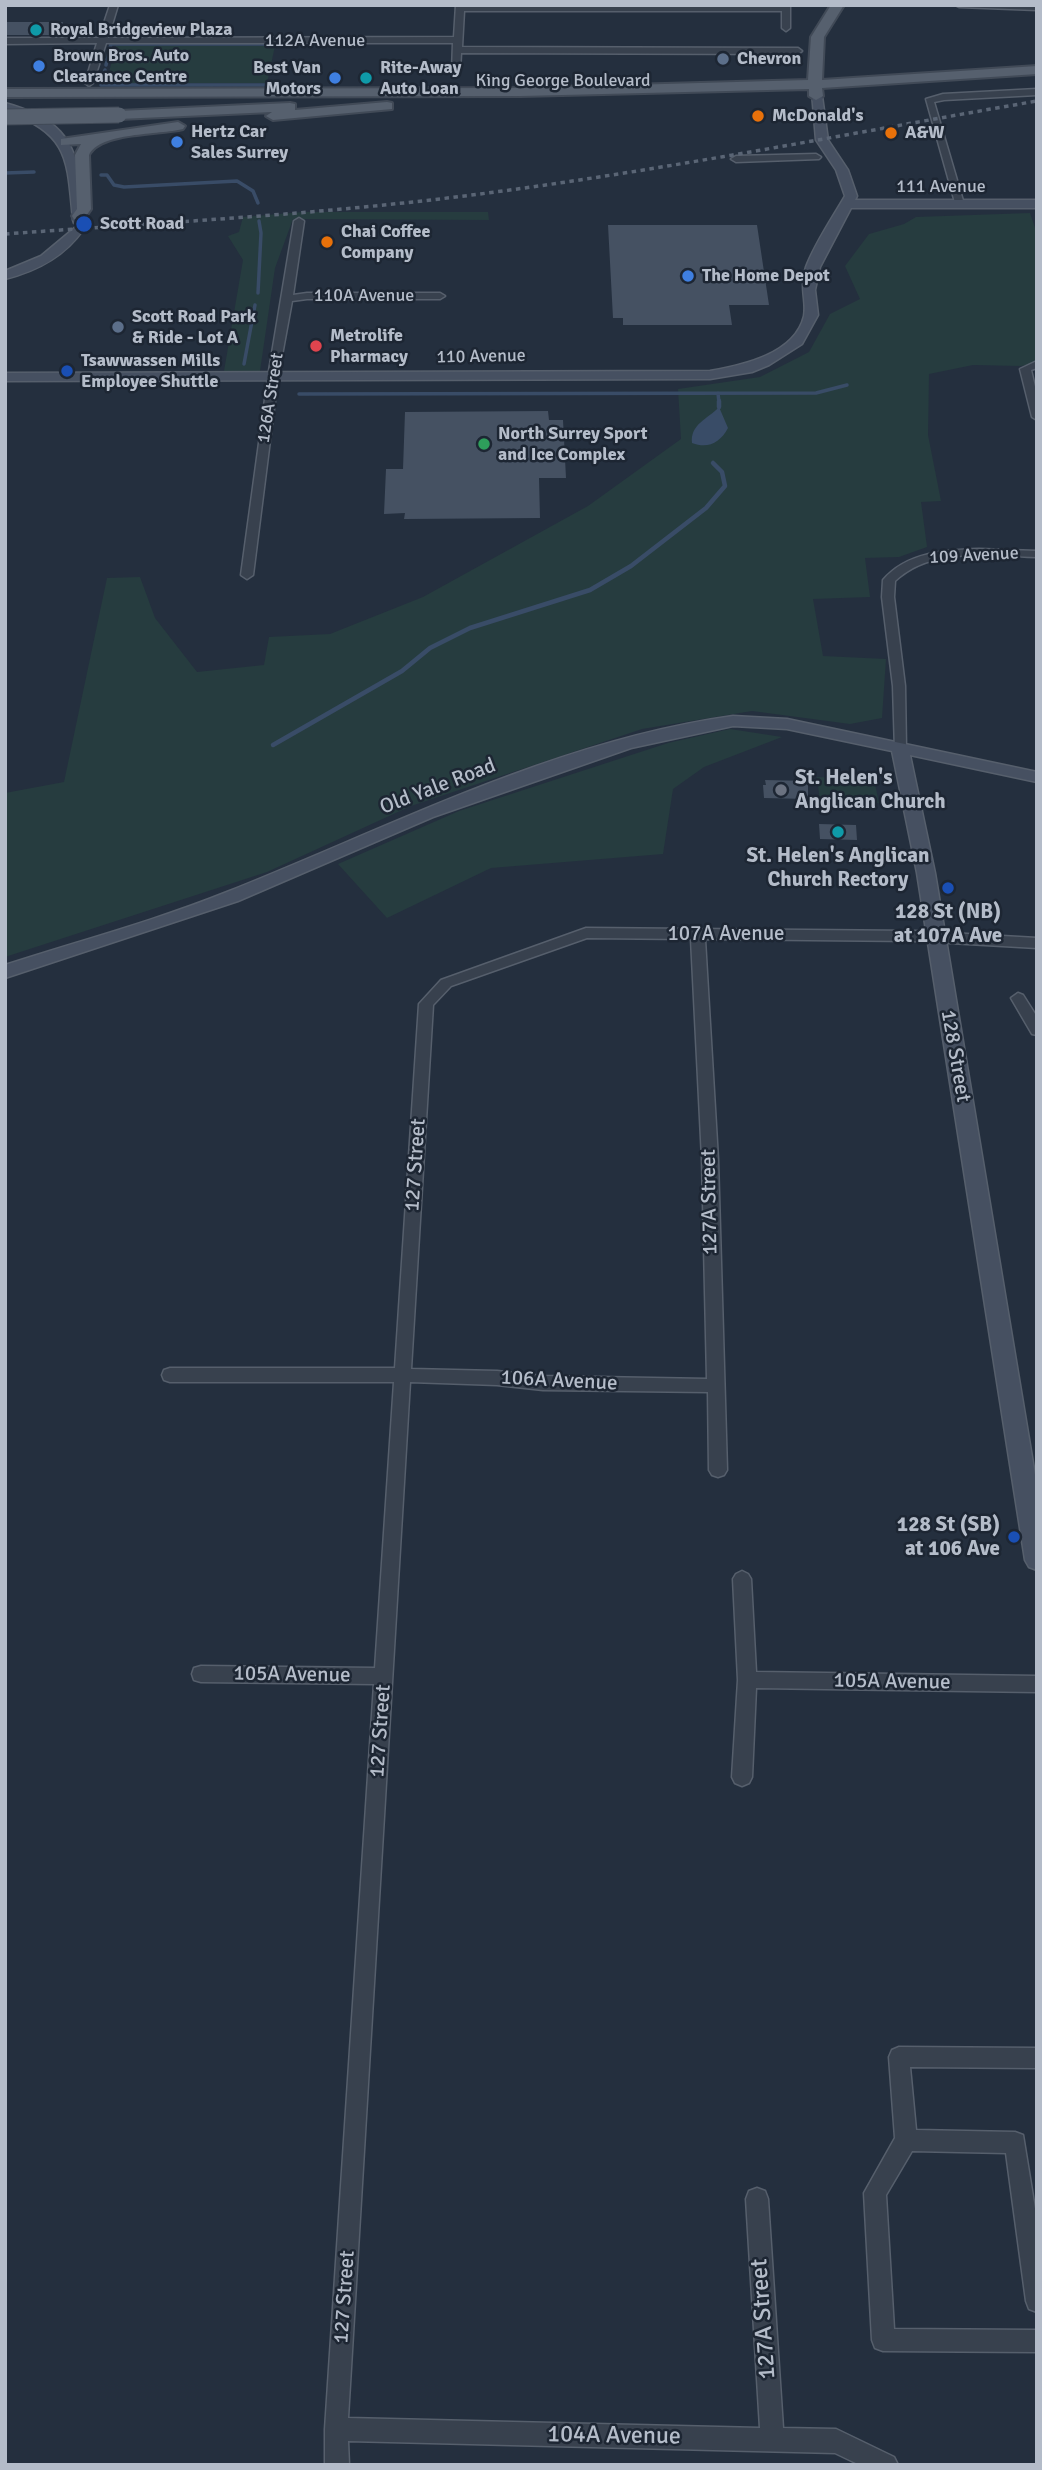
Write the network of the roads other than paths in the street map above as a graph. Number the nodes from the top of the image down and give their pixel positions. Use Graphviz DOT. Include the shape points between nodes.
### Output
graph roads {
  1 [pos="114,5"];
  2 [pos="838,5"];
  3 [pos="958,5"];
  4 [pos="460,7"];
  5 [pos="786,7"];
  6 [pos="1037,8"];
  7 [pos="786,28"];
  8 [pos="5,41"];
  9 [pos="103,41"];
  10 [pos="799,43"];
  11 [pos="457,45"];
  12 [pos="799,70"];
  13 [pos="456,71"];
  14 [pos="1037,71"];
  15 [pos="1037,79"];
  16 [pos="89,83"];
  17 [pos="772,87"];
  18 [pos="809,90"];
  19 [pos="416,92"];
  20 [pos="1037,92"];
  21 [pos="5,93"];
  22 [pos="436,101"];
  23 [pos="5,107"];
  24 [pos="31,116"];
  25 [pos="5,117"];
  26 [pos="5,125"];
  27 [pos="100,137"];
  28 [pos="66,142"];
  29 [pos="809,142"];
  30 [pos="736,159"];
  31 [pos="822,166"];
  32 [pos="845,204"];
  33 [pos="959,204"];
  34 [pos="1037,204"];
  35 [pos="299,221"];
  36 [pos="78,222"];
  37 [pos="5,275"];
  38 [pos="440,296"];
  39 [pos="288,299"];
  40 [pos="1031,366"];
  41 [pos="5,377"];
  42 [pos="273,377"];
  43 [pos="1037,417"];
  44 [pos="1037,554"];
  45 [pos="912,562"];
  46 [pos="247,575"];
  47 [pos="900,748"];
  48 [pos="1037,777"];
  49 [pos="698,934"];
  50 [pos="935,937"];
  51 [pos="1037,943"];
  52 [pos="5,972"];
  53 [pos="431,998"];
  54 [pos="1018,998"];
  55 [pos="1037,1030"];
  56 [pos="170,1375"];
  57 [pos="403,1375"];
  58 [pos="714,1386"];
  59 [pos="718,1470"];
  60 [pos="1030,1482"];
  61 [pos="1037,1560"];
  62 [pos="742,1579"];
  63 [pos="201,1674"];
  64 [pos="384,1676"];
  65 [pos="747,1680"];
  66 [pos="1037,1684"];
  67 [pos="742,1776"];
  68 [pos="1037,2059"];
  69 [pos="906,2140"];
  70 [pos="757,2199"];
  71 [pos="1037,2301"];
  72 [pos="1037,2341"];
  73 [pos="337,2430"];
  74 [pos="772,2439"];
  75 [pos="337,2465"];
  76 [pos="886,2465"];
  1 -- 9 [label="street"];
  2 -- 18 [label="main road" via="816,38"];
  3 -- 6 [label="street"];
  4 -- 5 [label="street"];
  4 -- 11 [label="street"];
  5 -- 7 [label="street"];
  8 -- 9 [label="street, 112A Avenue"];
  9 -- 11 [label="street, 112A Avenue"];
  9 -- 16 [label="street"];
  10 -- 11 [label="street, 112A Avenue"];
  10 -- 12 [label="main road"];
  11 -- 13 [label="street"];
  12 -- 17 [label="main road"];
  12 -- 18 [label="main road"];
  14 -- 18 [label="main road, King George Boulevard"];
  15 -- 18 [label="main road, King George Boulevard"];
  17 -- 18 [label="main road, King George Boulevard"];
  17 -- 19 [label="main road, King George Boulevard"];
  18 -- 22 [label="main road, King George Boulevard"];
  18 -- 32 [label="main road" via="822,141 842,170 851,196"];
  19 -- 21 [label="main road, King George Boulevard"];
  19 -- 24 [label="main road" via="125,98"];
  20 -- 33 [label="street" via="929,101"];
  22 -- 25 [label="main road, King George Boulevard, bridge"];
  22 -- 27 [label="main road"];
  23 -- 24 [label="main road"];
  24 -- 26 [label="main road"];
  24 -- 28 [label="main road"];
  27 -- 28 [label="main road"];
  27 -- 36 [label="main road" via="82,155 84,209"];
  28 -- 36 [label="main road"];
  29 -- 31 [label="main road"];
  30 -- 31 [label="street"];
  31 -- 32 [label="main road"];
  32 -- 33 [label="main road, 111 Avenue"];
  32 -- 42 [label="main road, 110 Avenue" via="809,278 811,315 806,329 790,348 747,369 710,375"];
  33 -- 34 [label="main road, 111 Avenue"];
  35 -- 39 [label="street, 126A Street"];
  36 -- 37 [label="main road" via="66,244"];
  38 -- 39 [label="street, 110A Avenue"];
  39 -- 42 [label="street, 126A Street"];
  40 -- 43 [label="street"];
  41 -- 42 [label="main road, 110 Avenue"];
  42 -- 46 [label="street, 126A Street"];
  44 -- 45 [label="street, 109 Avenue" via="945,555"];
  45 -- 47 [label="street, 128 Street" via="894,573 887,588 897,652"];
  47 -- 48 [label="main road, Old Yale Road"];
  47 -- 50 [label="main road, 128 Street"];
  47 -- 52 [label="main road, Old Yale Road" via="766,722 733,721 670,732 526,777 427,813 232,897"];
  49 -- 50 [label="street, 107A Avenue"];
  49 -- 53 [label="street, 107A Avenue" via="586,933 446,983"];
  49 -- 58 [label="street, 127A Street" via="710,1159"];
  50 -- 51 [label="street, 107A Avenue"];
  50 -- 60 [label="main road, 128 Street"];
  53 -- 57 [label="street, 127 Street" via="426,1004"];
  54 -- 55 [label="street"];
  56 -- 57 [label="street, 106A Avenue"];
  57 -- 58 [label="street, 106A Avenue"];
  57 -- 64 [label="street, 127 Street"];
  58 -- 59 [label="street, 127A Street"];
  60 -- 61 [label="main road, 128 Street"];
  62 -- 65 [label="street"];
  63 -- 64 [label="street, 105A Avenue"];
  64 -- 73 [label="street, 127 Street"];
  65 -- 66 [label="street, 105A Avenue"];
  65 -- 67 [label="street"];
  68 -- 69 [label="street" via="899,2057"];
  69 -- 71 [label="street" via="1015,2143"];
  69 -- 72 [label="street" via="875,2193 883,2340"];
  70 -- 74 [label="street, 127A Street"];
  73 -- 74 [label="street, 104A Avenue"];
  73 -- 75 [label="street, 127 Street"];
  74 -- 76 [label="street, 104A Avenue" via="836,2441"];
}
